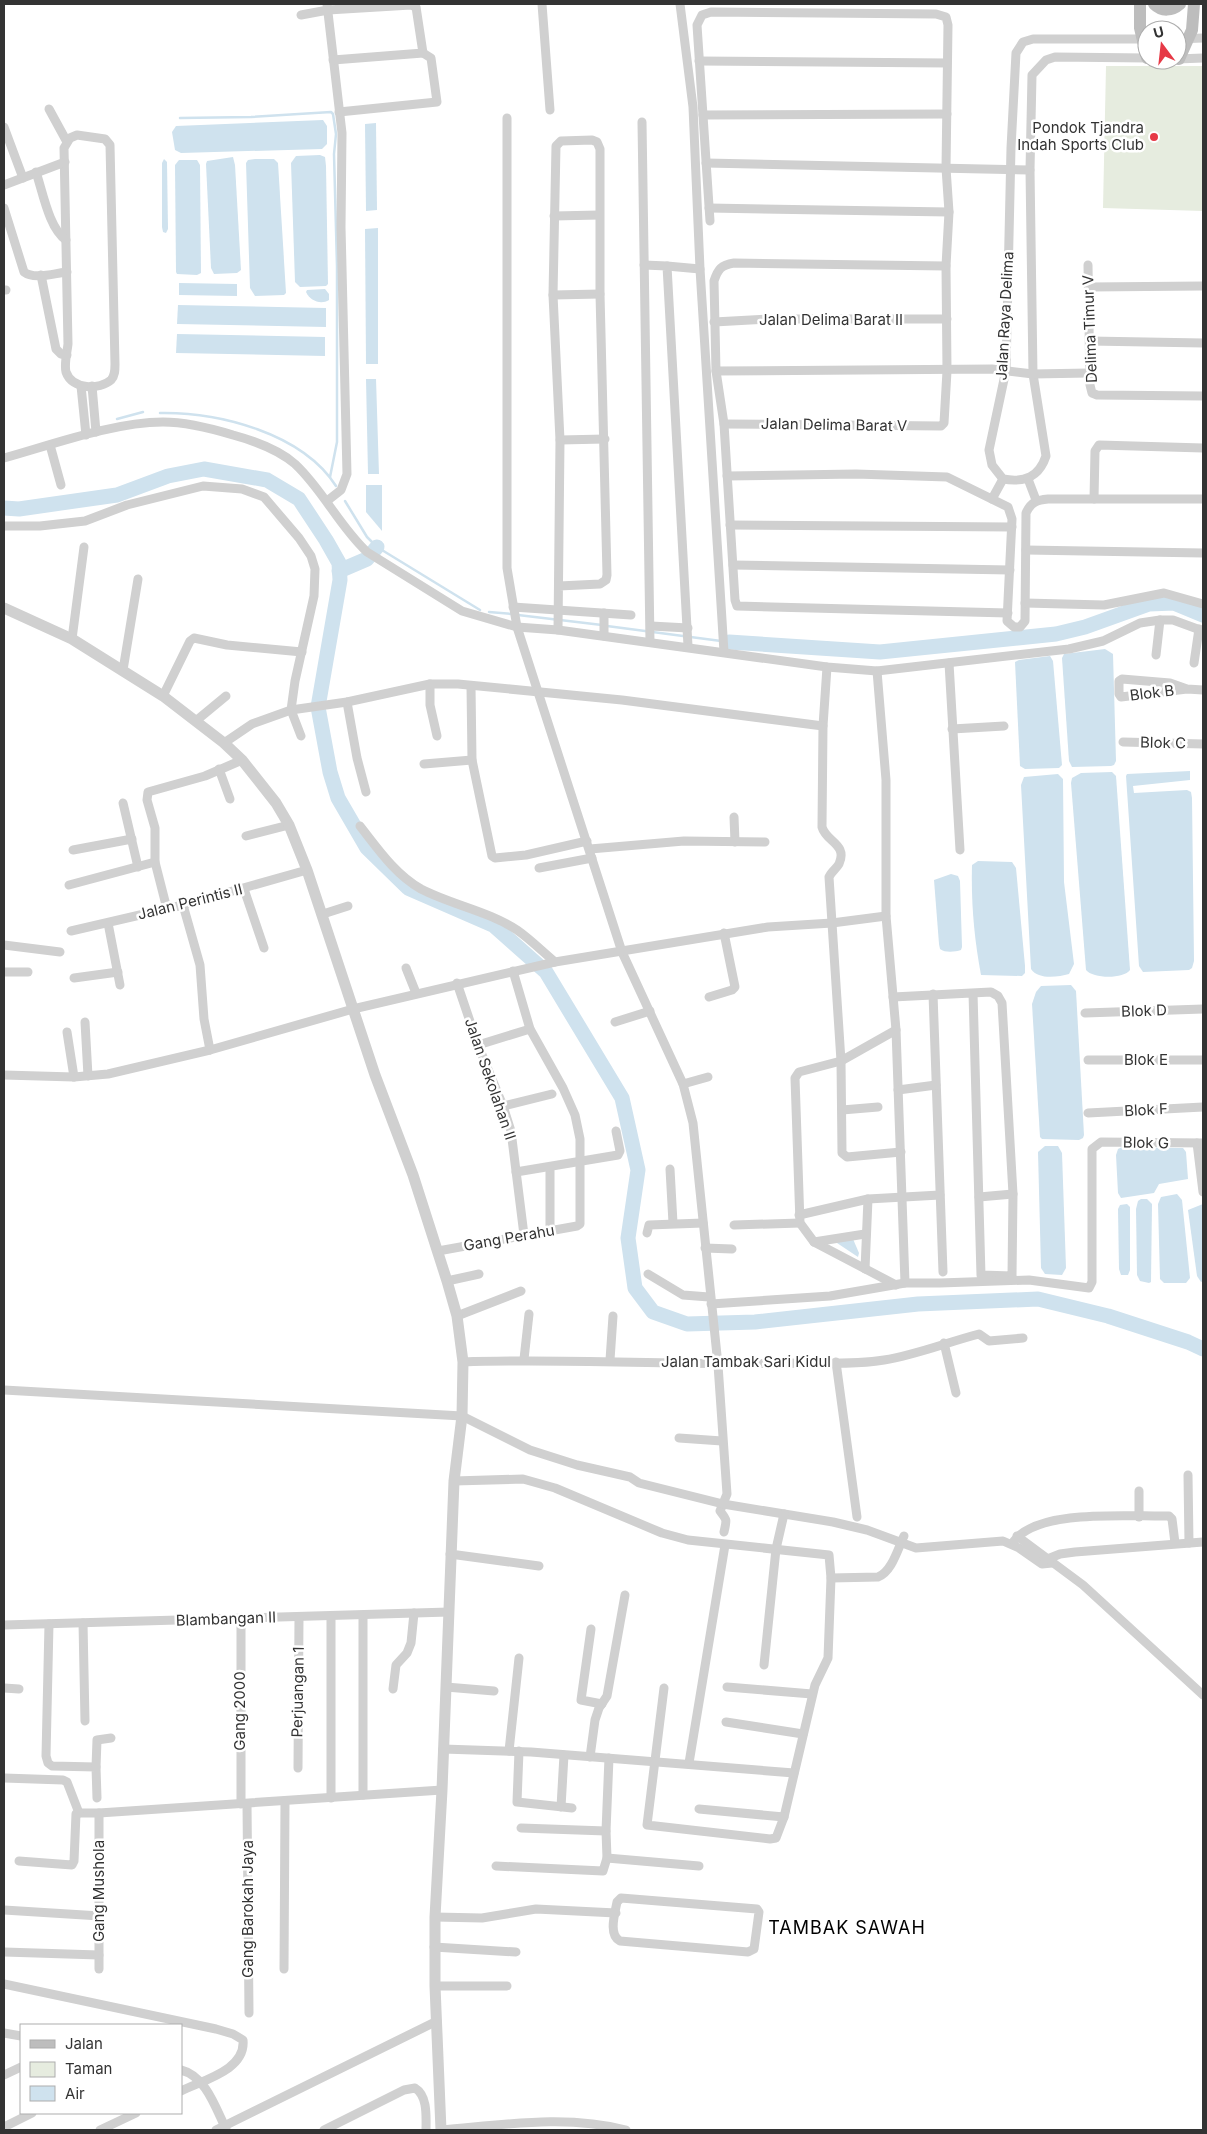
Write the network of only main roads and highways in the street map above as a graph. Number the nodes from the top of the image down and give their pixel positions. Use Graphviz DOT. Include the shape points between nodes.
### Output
graph roads {
  1 [pos="1140,4"];
  2 [pos="1154,4"];
  3 [pos="1180,4"];
  4 [pos="1194,4"];
  5 [pos="1142,20"];
  6 [pos="1187,32"];
  1 -- 5 [label="main road"];
  2 -- 3 [label="main road" via="1168,10"];
  4 -- 6 [label="main road" via="1194,19"];
}
